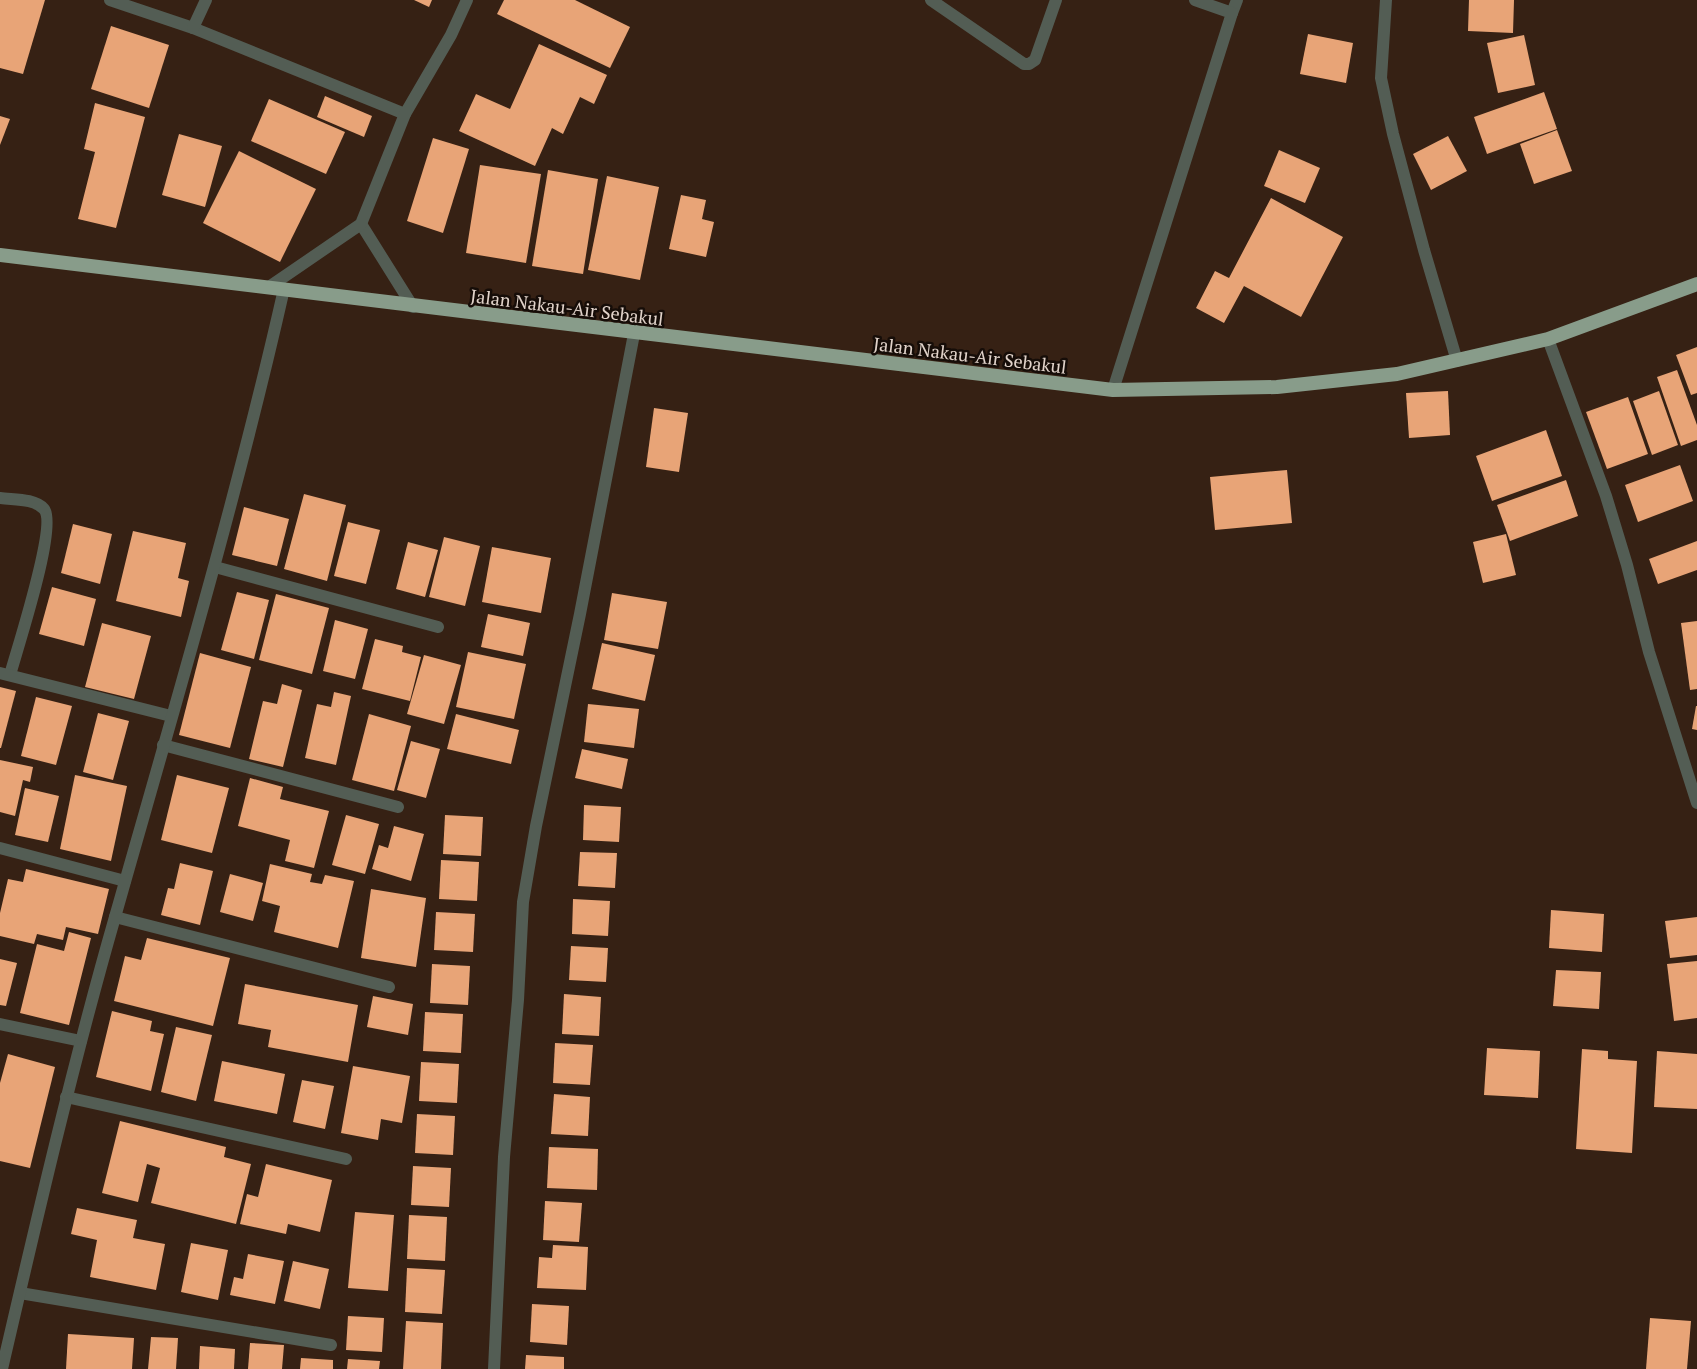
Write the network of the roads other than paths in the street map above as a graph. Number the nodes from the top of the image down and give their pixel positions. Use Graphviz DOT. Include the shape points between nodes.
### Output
graph roads {
  1 [pos="110,0"];
  2 [pos="206,0"];
  3 [pos="467,0"];
  4 [pos="930,0"];
  5 [pos="1056,0"];
  6 [pos="1195,0"];
  7 [pos="1237,0"];
  8 [pos="1386,0"];
  9 [pos="1232,14"];
  10 [pos="193,28"];
  11 [pos="405,114"];
  12 [pos="361,224"];
  13 [pos="0,255"];
  14 [pos="1697,284"];
  15 [pos="269,287"];
  16 [pos="284,289"];
  17 [pos="413,307"];
  18 [pos="634,334"];
  19 [pos="1548,339"];
  20 [pos="1457,361"];
  21 [pos="1113,390"];
  22 [pos="0,498"];
  23 [pos="215,567"];
  24 [pos="438,627"];
  25 [pos="5,674"];
  26 [pos="172,716"];
  27 [pos="163,745"];
  28 [pos="1697,803"];
  29 [pos="398,807"];
  30 [pos="0,848"];
  31 [pos="126,881"];
  32 [pos="115,917"];
  33 [pos="389,987"];
  34 [pos="0,1024"];
  35 [pos="81,1041"];
  36 [pos="66,1097"];
  37 [pos="346,1159"];
  38 [pos="20,1293"];
  39 [pos="332,1345"];
  40 [pos="2,1369"];
  41 [pos="494,1369"];
  1 -- 10 [label="street"];
  2 -- 10 [label="street"];
  3 -- 11 [label="street" via="451,35"];
  4 -- 5 [label="street" via="1024,64 1029,64 1035,60"];
  6 -- 9 [label="street"];
  7 -- 9 [label="street"];
  8 -- 20 [label="street" via="1381,78"];
  9 -- 21 [label="street"];
  10 -- 11 [label="street"];
  11 -- 12 [label="street"];
  12 -- 15 [label="street"];
  12 -- 17 [label="street"];
  13 -- 15 [label="highway, Jalan Nakau-Air Sebakul"];
  14 -- 19 [label="highway, Jalan Nakau-Air Sebakul"];
  15 -- 16 [label="highway, Jalan Nakau-Air Sebakul"];
  16 -- 17 [label="highway, Jalan Nakau-Air Sebakul"];
  16 -- 23 [label="street"];
  17 -- 18 [label="highway, Jalan Nakau-Air Sebakul"];
  18 -- 21 [label="highway, Jalan Nakau-Air Sebakul"];
  18 -- 41 [label="street" via="523,902 504,1157"];
  19 -- 20 [label="highway, Jalan Nakau-Air Sebakul"];
  19 -- 28 [label="street" via="1606,496 1649,652"];
  20 -- 21 [label="highway, Jalan Nakau-Air Sebakul" via="1397,374 1277,387"];
  22 -- 25 [label="street" via="34,502 44,508 48,516 46,544"];
  23 -- 24 [label="street"];
  23 -- 26 [label="street"];
  25 -- 26 [label="street"];
  26 -- 27 [label="street"];
  27 -- 29 [label="street"];
  27 -- 31 [label="street"];
  30 -- 31 [label="street"];
  31 -- 32 [label="street"];
  32 -- 33 [label="street"];
  32 -- 35 [label="street"];
  34 -- 35 [label="street"];
  35 -- 36 [label="street"];
  36 -- 37 [label="street"];
  36 -- 38 [label="street"];
  38 -- 39 [label="street"];
  38 -- 40 [label="street"];
}
